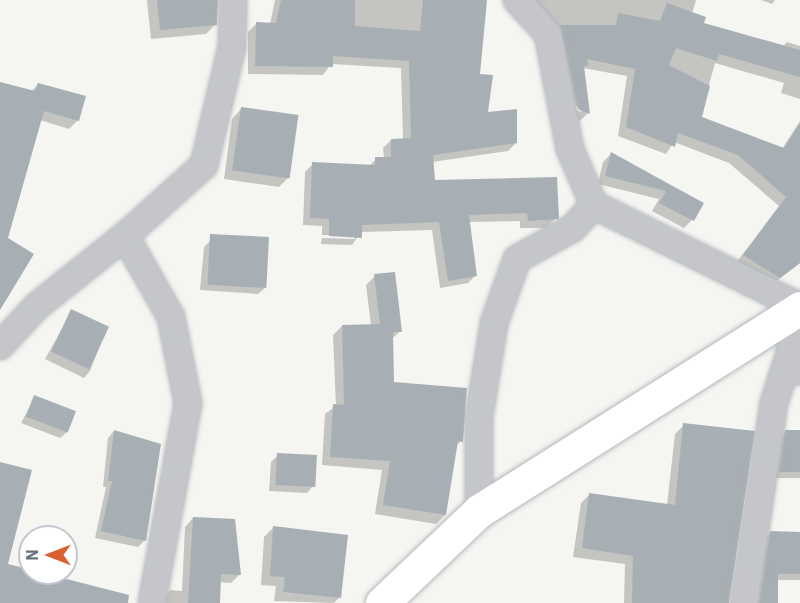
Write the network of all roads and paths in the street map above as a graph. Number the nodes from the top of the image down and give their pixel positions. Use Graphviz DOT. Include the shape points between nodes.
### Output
graph roads {
  1 [pos="233,0"];
  2 [pos="517,0"];
  3 [pos="594,205"];
  4 [pos="125,236"];
  5 [pos="800,308"];
  6 [pos="0,346"];
  7 [pos="795,365"];
  8 [pos="479,511"];
  9 [pos="152,603"];
  10 [pos="382,603"];
  11 [pos="744,603"];
  1 -- 4 [label="street" via="232,47 204,165"];
  2 -- 3 [label="street" via="548,34 570,149"];
  3 -- 5 [label="street"];
  3 -- 8 [label="street" via="573,228 517,259 494,323 479,417"];
  4 -- 6 [label="street" via="37,306"];
  4 -- 9 [label="street" via="171,317 188,403"];
  5 -- 7 [label="street"];
  5 -- 8 [label="street"];
  7 -- 11 [label="street" via="774,403"];
  8 -- 10 [label="street"];
}
